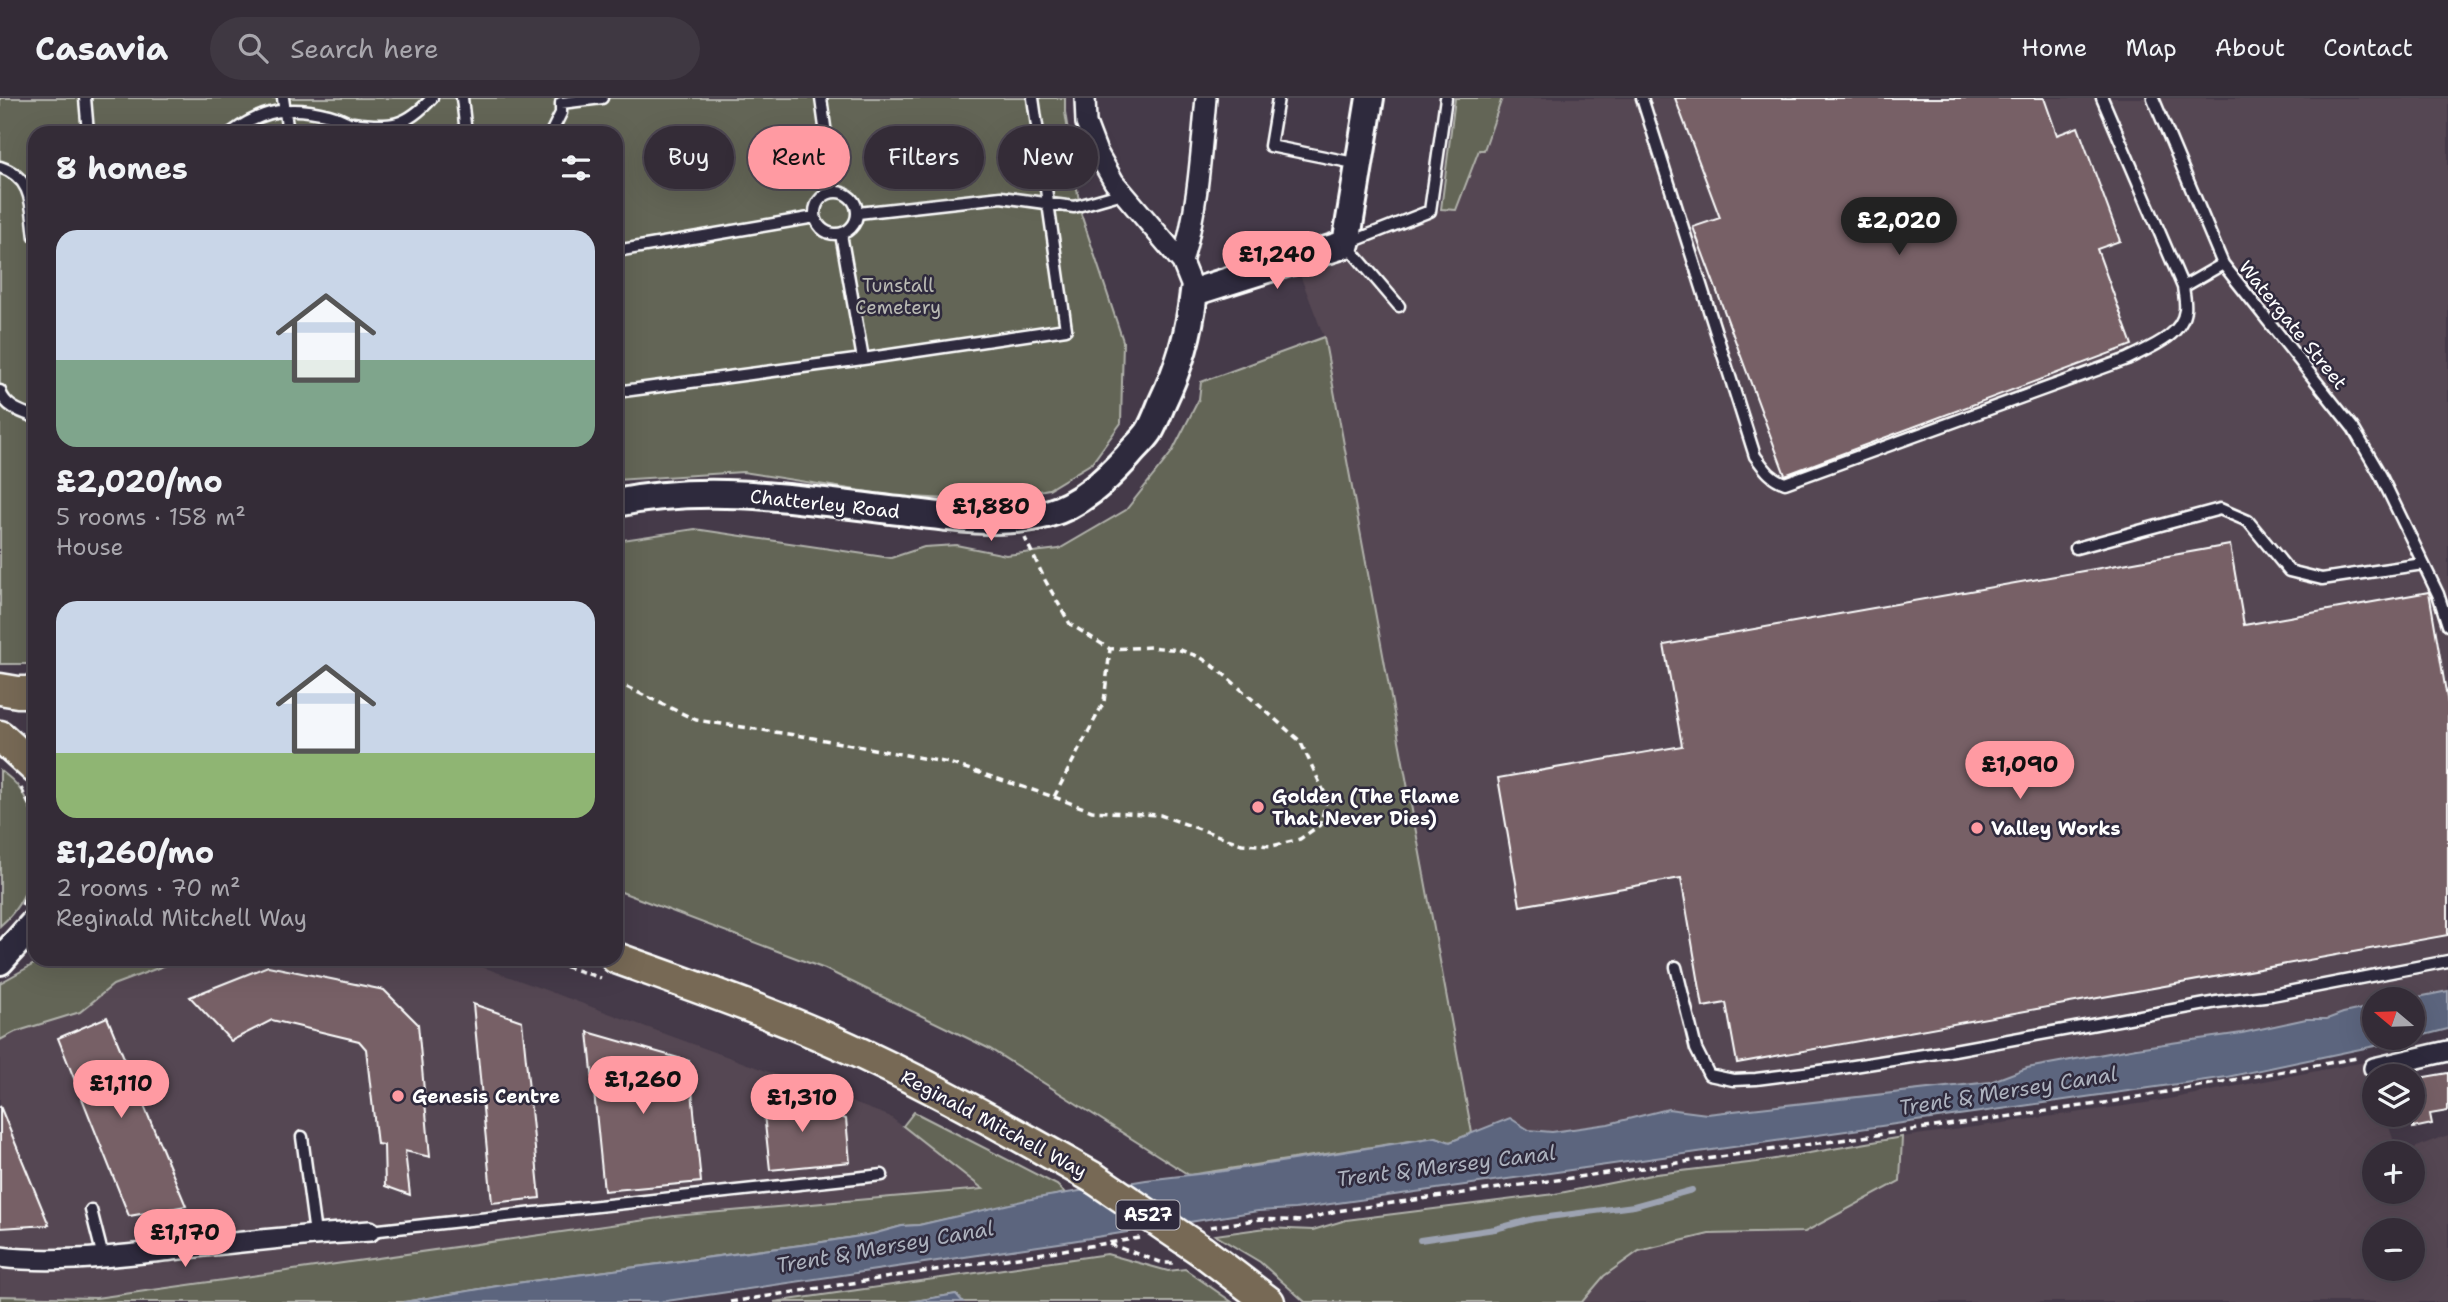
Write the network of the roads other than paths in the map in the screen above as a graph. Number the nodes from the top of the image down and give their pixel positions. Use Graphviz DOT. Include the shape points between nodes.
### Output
graph roads {
  1 [pos="85,98"];
  2 [pos="432,98"];
  3 [pos="461,98"];
  4 [pos="602,98"];
  5 [pos="821,98"];
  6 [pos="1033,98"];
  7 [pos="1085,98"];
  8 [pos="1206,98"];
  9 [pos="1278,98"];
  10 [pos="1370,98"];
  11 [pos="1446,98"];
  12 [pos="1642,98"];
  13 [pos="2102,98"];
  14 [pos="2153,98"];
  15 [pos="284,103"];
  16 [pos="349,123"];
  17 [pos="87,126"];
  18 [pos="241,126"];
  19 [pos="287,126"];
  20 [pos="353,126"];
  21 [pos="374,126"];
  22 [pos="387,126"];
  23 [pos="465,126"];
  24 [pos="554,126"];
  25 [pos="1360,164"];
  26 [pos="0,167"];
  27 [pos="28,188"];
  28 [pos="834,192"];
  29 [pos="1123,193"];
  30 [pos="1049,204"];
  31 [pos="858,213"];
  32 [pos="815,216"];
  33 [pos="841,234"];
  34 [pos="1346,244"];
  35 [pos="623,250"];
  36 [pos="1182,262"];
  37 [pos="2222,264"];
  38 [pos="2183,287"];
  39 [pos="1194,292"];
  40 [pos="1399,306"];
  41 [pos="863,359"];
  42 [pos="0,391"];
  43 [pos="623,391"];
  44 [pos="28,415"];
  45 [pos="623,501"];
  46 [pos="2076,548"];
  47 [pos="2423,564"];
  48 [pos="2448,625"];
  49 [pos="0,689"];
  50 [pos="28,692"];
  51 [pos="0,736"];
  52 [pos="28,762"];
  53 [pos="28,930"];
  54 [pos="28,949"];
  55 [pos="2448,961"];
  56 [pos="0,963"];
  57 [pos="1675,967"];
  58 [pos="611,969"];
  59 [pos="2448,1051"];
  60 [pos="2372,1062"];
  61 [pos="302,1137"];
  62 [pos="882,1175"];
  63 [pos="91,1210"];
  64 [pos="370,1231"];
  65 [pos="315,1234"];
  66 [pos="0,1257"];
  67 [pos="103,1257"];
  68 [pos="1269,1302"];
  1 -- 17 [label="lane"];
  2 -- 22 [label="lane" via="420,112"];
  3 -- 23 [label="lane"];
  4 -- 24 [label="lane" via="561,103"];
  5 -- 28 [label="lane"];
  6 -- 30 [label="lane"];
  7 -- 29 [label="street" via="1086,123 1097,152"];
  8 -- 36 [label="street"];
  9 -- 25 [label="lane" via="1270,146"];
  10 -- 25 [label="street"];
  11 -- 34 [label="lane" via="1430,211"];
  12 -- 38 [label="lane" via="1755,456 1775,480 1794,481 2127,359 2166,339 2181,323"];
  13 -- 38 [label="lane"];
  14 -- 37 [label="lane, Watergate Street"];
  15 -- 16 [label="lane"];
  15 -- 18 [label="lane"];
  15 -- 19 [label="lane"];
  16 -- 20 [label="lane"];
  16 -- 21 [label="lane"];
  25 -- 34 [label="street"];
  26 -- 27 [label="lane" via="13,171"];
  28 -- 31 [label="lane" via="847,194"];
  28 -- 32 [label="lane" via="818,201"];
  29 -- 30 [label="lane" via="1074,207"];
  29 -- 36 [label="street"];
  30 -- 31 [label="lane" via="1001,197"];
  30 -- 41 [label="lane" via="1066,329"];
  31 -- 33 [label="lane" via="853,226"];
  32 -- 33 [label="lane" via="822,229"];
  32 -- 35 [label="lane"];
  33 -- 41 [label="lane"];
  34 -- 39 [label="street"];
  34 -- 40 [label="lane"];
  36 -- 39 [label="street"];
  37 -- 38 [label="lane"];
  37 -- 47 [label="lane, Watergate Street" via="2353,429"];
  39 -- 45 [label="street, Chatterley Road" via="1179,368 1149,432 1110,476 1081,499 1050,513 1021,519 967,519 781,497 702,494"];
  41 -- 43 [label="lane"];
  42 -- 44 [label="lane" via="3,400"];
  46 -- 47 [label="lane" via="2220,509 2248,521 2289,571 2322,579"];
  47 -- 48 [label="lane, Watergate Street"];
  49 -- 50 [label="main road"];
  51 -- 52 [label="main road"];
  53 -- 56 [label="street"];
  54 -- 56 [label="street"];
  55 -- 57 [label="lane" via="1943,1052 1733,1080 1709,1075 1696,1049"];
  58 -- 68 [label="main road, Reginald Mitchell Way / A527, bridge" via="795,1025 967,1105 1207,1245"];
  59 -- 60 [label="street"];
  61 -- 65 [label="lane"];
  62 -- 64 [label="lane"];
  63 -- 67 [label="lane"];
  64 -- 65 [label="street"];
  65 -- 67 [label="street"];
  66 -- 67 [label="street"];
}
